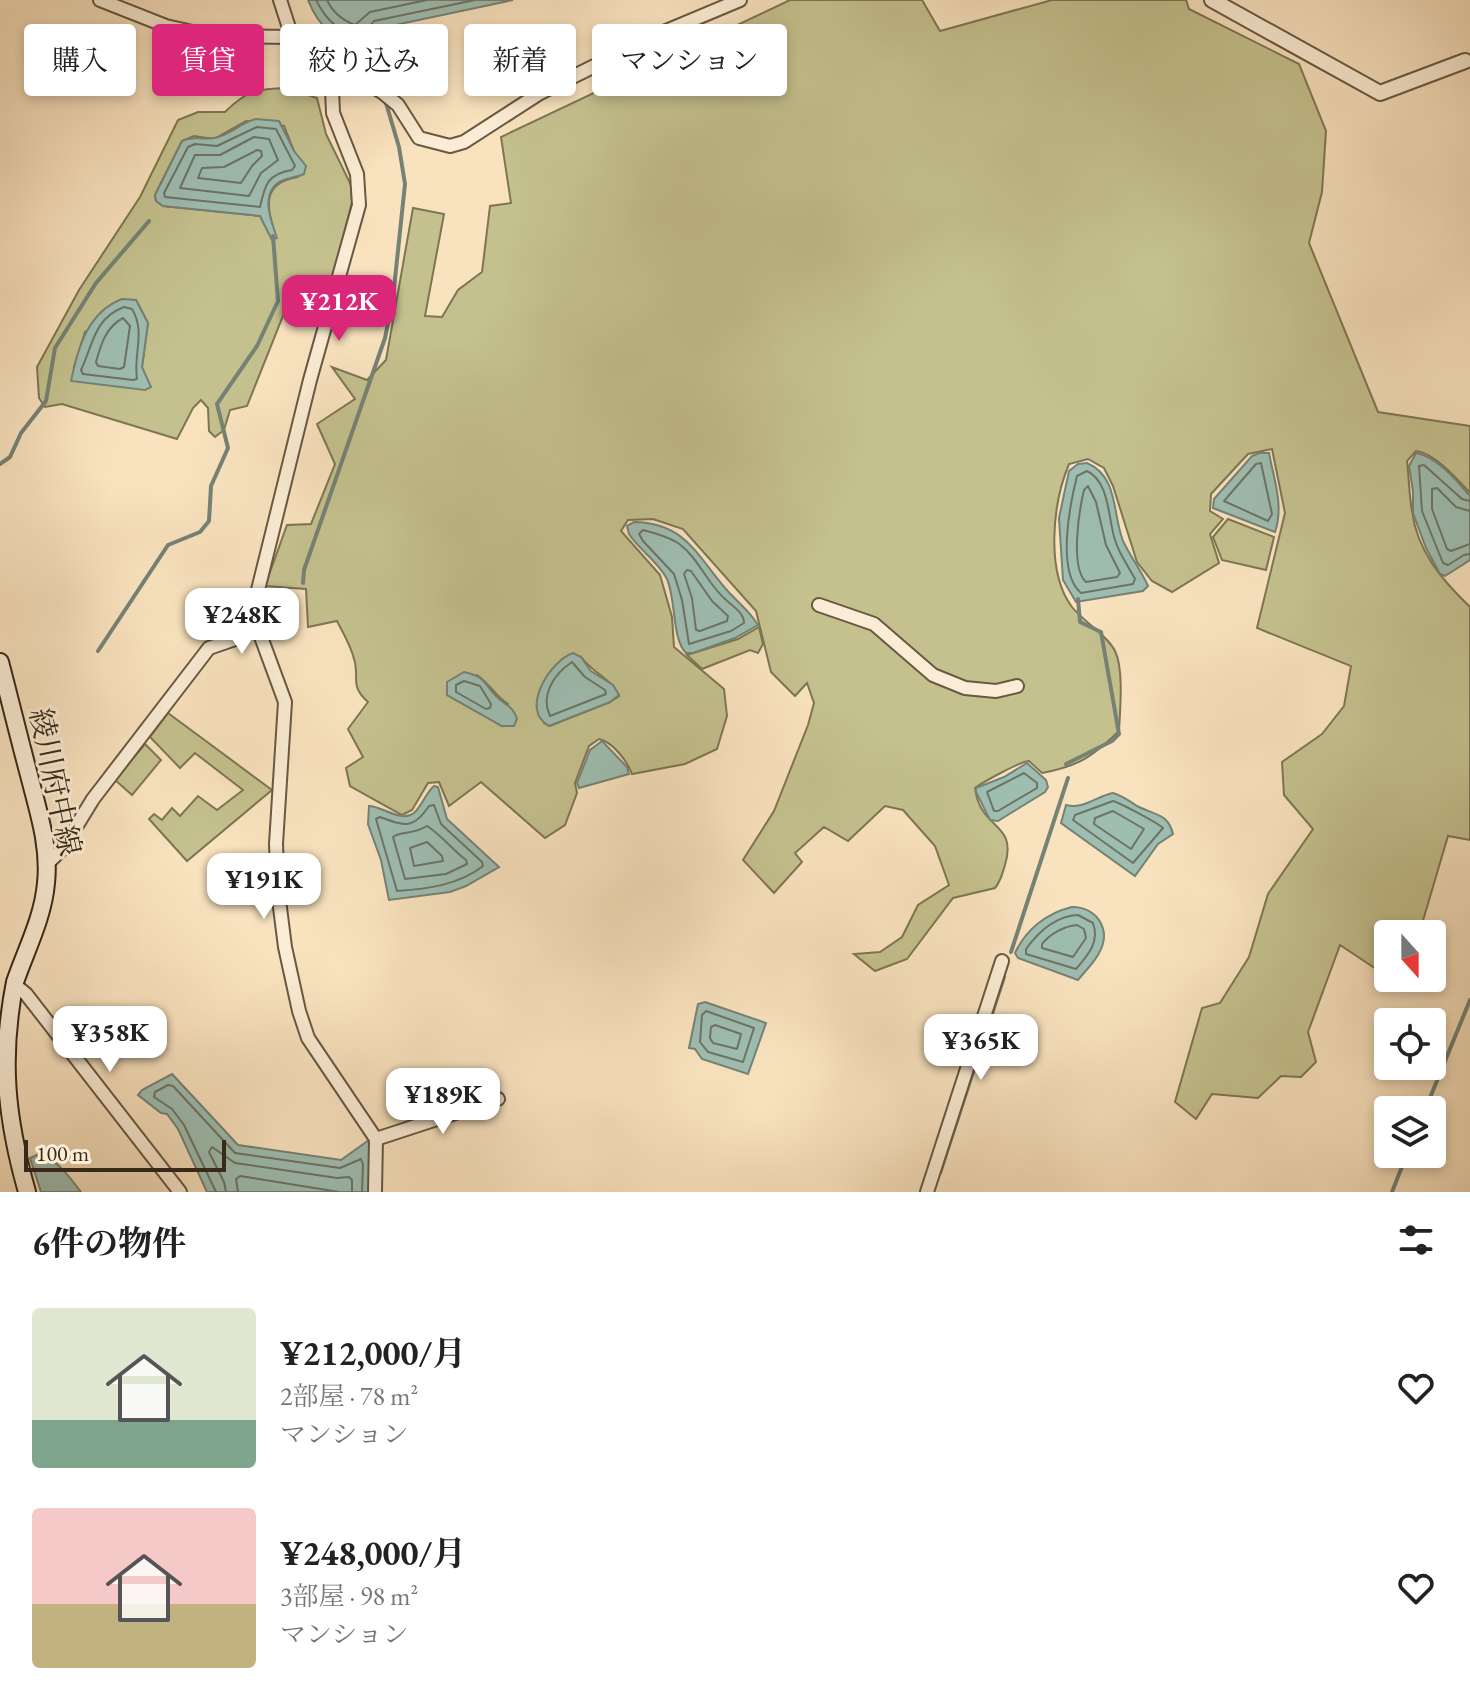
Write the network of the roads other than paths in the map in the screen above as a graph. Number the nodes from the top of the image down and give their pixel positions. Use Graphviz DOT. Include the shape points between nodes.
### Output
graph roads {
  1 [pos="100,0"];
  2 [pos="280,0"];
  3 [pos="740,0"];
  4 [pos="1212,0"];
  5 [pos="288,24"];
  6 [pos="280,37"];
  7 [pos="1465,61"];
  8 [pos="332,96"];
  9 [pos="387,96"];
  10 [pos="819,605"];
  11 [pos="257,626"];
  12 [pos="0,662"];
  13 [pos="1017,686"];
  14 [pos="47,864"];
  15 [pos="1002,961"];
  16 [pos="14,984"];
  17 [pos="498,1099"];
  18 [pos="376,1139"];
  19 [pos="27,1192"];
  20 [pos="180,1192"];
  21 [pos="375,1192"];
  22 [pos="927,1192"];
  1 -- 6 [label="street" via="166,26 210,36"];
  2 -- 5 [label="street"];
  3 -- 9 [label="street" via="540,93 450,146 419,138"];
  4 -- 7 [label="street" via="1380,93"];
  8 -- 11 [label="street" via="333,113 357,174 359,205 255,602"];
  10 -- 13 [label="street" via="874,624 933,675 984,692"];
  11 -- 14 [label="street" via="209,648"];
  11 -- 18 [label="street" via="285,702 278,892 299,1011 308,1038"];
  12 -- 14 [label="main road, 綾川府中線"];
  14 -- 16 [label="main road, 綾川府中線" via="43,903"];
  15 -- 22 [label="street"];
  16 -- 19 [label="main road, 綾川府中線" via="0,1051 1,1078"];
  16 -- 20 [label="street"];
  17 -- 18 [label="street"];
  18 -- 21 [label="street"];
}
